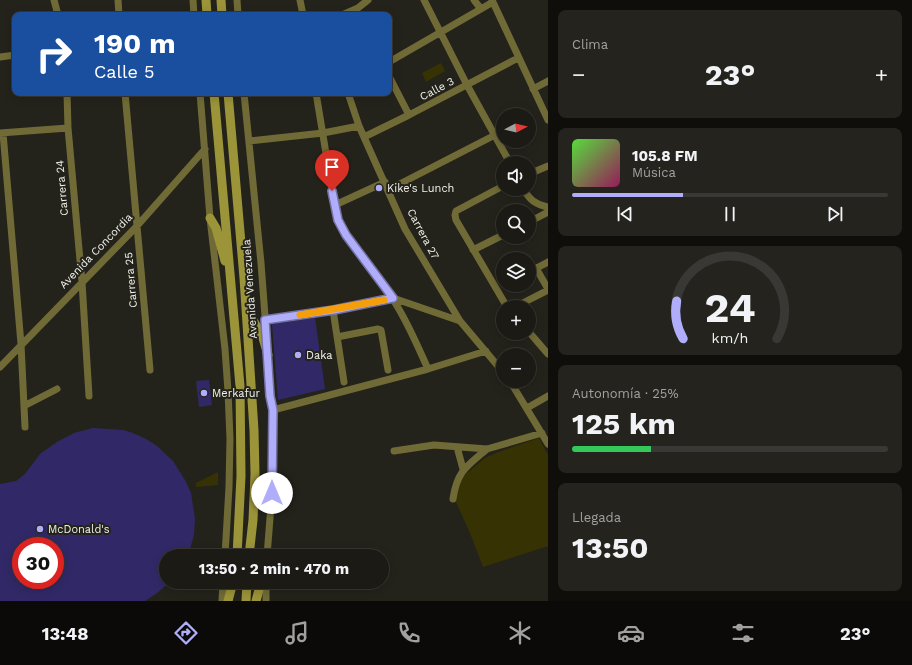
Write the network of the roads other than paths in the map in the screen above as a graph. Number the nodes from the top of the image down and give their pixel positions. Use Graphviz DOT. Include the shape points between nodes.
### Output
graph roads {
  1 [pos="54,0"];
  2 [pos="118,0"];
  3 [pos="193,0"];
  4 [pos="206,0"];
  5 [pos="221,0"];
  6 [pos="236,0"];
  7 [pos="300,0"];
  8 [pos="368,0"];
  9 [pos="424,0"];
  10 [pos="474,0"];
  11 [pos="493,1"];
  12 [pos="481,9"];
  13 [pos="57,12"];
  14 [pos="119,12"];
  15 [pos="194,12"];
  16 [pos="207,12"];
  17 [pos="222,12"];
  18 [pos="238,12"];
  19 [pos="302,12"];
  20 [pos="349,12"];
  21 [pos="441,33"];
  22 [pos="12,55"];
  23 [pos="0,57"];
  24 [pos="518,58"];
  25 [pos="392,60"];
  26 [pos="548,81"];
  27 [pos="392,82"];
  28 [pos="467,85"];
  29 [pos="533,89"];
  30 [pos="67,96"];
  31 [pos="125,96"];
  32 [pos="200,96"];
  33 [pos="214,96"];
  34 [pos="228,96"];
  35 [pos="244,96"];
  36 [pos="317,96"];
  37 [pos="349,96"];
  38 [pos="410,116"];
  39 [pos="548,120"];
  40 [pos="359,126"];
  41 [pos="68,128"];
  42 [pos="1,133"];
  43 [pos="324,133"];
  44 [pos="495,135"];
  45 [pos="364,137"];
  46 [pos="249,142"];
  47 [pos="205,149"];
  48 [pos="506,156"];
  49 [pos="548,166"];
  50 [pos="536,171"];
  51 [pos="385,182"];
  52 [pos="388,190"];
  53 [pos="496,190"];
  54 [pos="528,196"];
  55 [pos="335,205"];
  56 [pos="548,208"];
  57 [pos="548,212"];
  58 [pos="210,218"];
  59 [pos="536,218"];
  60 [pos="137,226"];
  61 [pos="496,238"];
  62 [pos="473,250"];
  63 [pos="548,262"];
  64 [pos="536,268"];
  65 [pos="82,282"];
  66 [pos="231,283"];
  67 [pos="548,290"];
  68 [pos="245,292"];
  69 [pos="393,298"];
  70 [pos="504,300"];
  71 [pos="529,300"];
  72 [pos="334,310"];
  73 [pos="265,320"];
  74 [pos="460,321"];
  75 [pos="337,337"];
  76 [pos="536,340"];
  77 [pos="21,344"];
  78 [pos="486,351"];
  79 [pos="548,354"];
  80 [pos="268,355"];
  81 [pos="496,363"];
  82 [pos="0,367"];
  83 [pos="428,369"];
  84 [pos="150,370"];
  85 [pos="388,370"];
  86 [pos="344,382"];
  87 [pos="515,388"];
  88 [pos="58,389"];
  89 [pos="89,396"];
  90 [pos="548,396"];
  91 [pos="24,406"];
  92 [pos="528,408"];
  93 [pos="273,410"];
  94 [pos="25,427"];
  95 [pos="542,433"];
  96 [pos="548,444"];
  97 [pos="457,447"];
  98 [pos="487,449"];
  99 [pos="394,451"];
  100 [pos="463,470"];
  101 [pos="453,499"];
  102 [pos="225,549"];
  103 [pos="237,549"];
  104 [pos="250,549"];
  105 [pos="268,549"];
  106 [pos="223,589"];
  107 [pos="232,589"];
  108 [pos="234,589"];
  109 [pos="247,589"];
  110 [pos="259,589"];
  111 [pos="266,589"];
  112 [pos="222,601"];
  113 [pos="228,601"];
  114 [pos="234,601"];
  115 [pos="246,601"];
  116 [pos="256,601"];
  117 [pos="266,601"];
  1 -- 13 [label="street"];
  2 -- 14 [label="street"];
  3 -- 15 [label="street"];
  4 -- 16 [label="street"];
  5 -- 17 [label="street"];
  6 -- 18 [label="street"];
  7 -- 19 [label="street"];
  8 -- 20 [label="street"];
  9 -- 21 [label="street"];
  10 -- 12 [label="street"];
  11 -- 12 [label="street"];
  11 -- 24 [label="street"];
  12 -- 21 [label="street"];
  21 -- 25 [label="street"];
  21 -- 28 [label="street"];
  22 -- 23 [label="street"];
  24 -- 28 [label="street, Calle 3"];
  24 -- 29 [label="street"];
  26 -- 29 [label="street"];
  27 -- 38 [label="street"];
  28 -- 38 [label="street, Calle 3"];
  28 -- 44 [label="street"];
  29 -- 39 [label="street"];
  30 -- 41 [label="street, Carrera 24"];
  31 -- 60 [label="street, Carrera 25"];
  32 -- 47 [label="street"];
  33 -- 66 [label="street, Avenida Venezuela"];
  34 -- 68 [label="street, Avenida Venezuela"];
  35 -- 46 [label="street, Avenida Venezuela"];
  36 -- 43 [label="street"];
  37 -- 40 [label="street, Carrera 27"];
  38 -- 45 [label="street, Calle 3"];
  40 -- 43 [label="street"];
  40 -- 45 [label="street, Carrera 27"];
  41 -- 42 [label="street"];
  41 -- 65 [label="street, Carrera 24"];
  42 -- 77 [label="street"];
  43 -- 46 [label="street"];
  43 -- 55 [label="street"];
  44 -- 48 [label="street"];
  44 -- 52 [label="street"];
  45 -- 51 [label="street, Carrera 27"];
  46 -- 73 [label="street, Avenida Venezuela"];
  47 -- 58 [label="street"];
  47 -- 60 [label="street, Avenida Concordia"];
  49 -- 50 [label="street"];
  51 -- 52 [label="street, Carrera 27"];
  51 -- 55 [label="street"];
  52 -- 74 [label="street, Carrera 27" via="406,229"];
  53 -- 62 [label="street" via="456,211 456,220"];
  54 -- 56 [label="street" via="536,204"];
  55 -- 69 [label="street" via="338,220 346,235"];
  57 -- 59 [label="street"];
  58 -- 66 [label="street" via="216,228"];
  58 -- 102 [label="street" via="228,396 229,487"];
  60 -- 65 [label="street, Avenida Concordia"];
  60 -- 84 [label="street, Carrera 25"];
  61 -- 62 [label="street"];
  62 -- 70 [label="street"];
  63 -- 64 [label="street"];
  64 -- 67 [label="street"];
  65 -- 77 [label="street, Avenida Concordia"];
  65 -- 89 [label="street, Carrera 24"];
  66 -- 103 [label="street, Avenida Venezuela" via="242,431"];
  67 -- 71 [label="street"];
  68 -- 80 [label="street" via="252,318 263,338"];
  68 -- 104 [label="street, Avenida Venezuela" via="255,474"];
  69 -- 72 [label="street"];
  69 -- 74 [label="street"];
  69 -- 83 [label="street"];
  72 -- 73 [label="street"];
  72 -- 75 [label="street"];
  73 -- 80 [label="street, Avenida Venezuela"];
  74 -- 78 [label="street, Carrera 27"];
  75 -- 85 [label="street" via="382,330"];
  75 -- 86 [label="street"];
  76 -- 79 [label="street"];
  77 -- 82 [label="street, Avenida Concordia"];
  77 -- 91 [label="street"];
  78 -- 81 [label="street, Carrera 27"];
  78 -- 83 [label="street"];
  80 -- 93 [label="street, Avenida Venezuela"];
  83 -- 93 [label="street"];
  87 -- 92 [label="street"];
  88 -- 91 [label="street"];
  90 -- 92 [label="street"];
  91 -- 94 [label="street"];
  92 -- 95 [label="street"];
  93 -- 105 [label="street, Avenida Venezuela" via="272,493"];
  95 -- 96 [label="street"];
  95 -- 98 [label="street"];
  97 -- 98 [label="street"];
  97 -- 99 [label="street" via="434,445"];
  97 -- 100 [label="street"];
  98 -- 100 [label="street"];
  100 -- 101 [label="street" via="455,485"];
  106 -- 112 [label="street"];
  107 -- 113 [label="street"];
  108 -- 114 [label="street"];
  109 -- 115 [label="street"];
  110 -- 116 [label="street"];
  111 -- 117 [label="street"];
}
